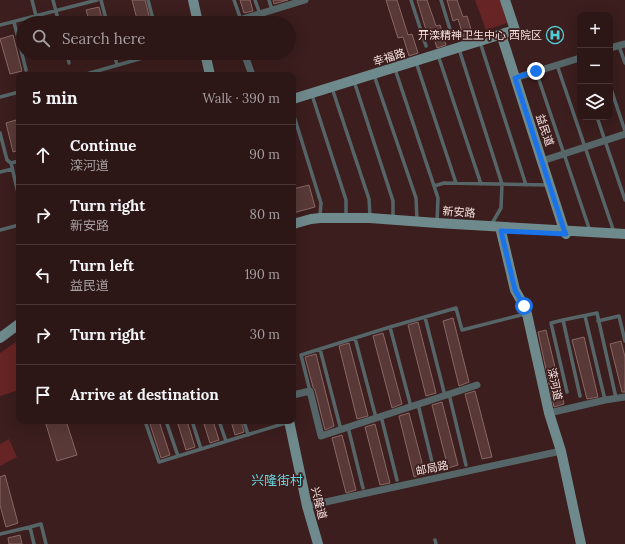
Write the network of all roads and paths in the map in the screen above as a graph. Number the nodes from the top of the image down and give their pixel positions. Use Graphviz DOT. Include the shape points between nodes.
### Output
graph roads {
  1 [pos="32,0"];
  2 [pos="53,0"];
  3 [pos="97,0"];
  4 [pos="101,0"];
  5 [pos="148,0"];
  6 [pos="193,0"];
  7 [pos="234,0"];
  8 [pos="255,0"];
  9 [pos="269,0"];
  10 [pos="304,0"];
  11 [pos="411,0"];
  12 [pos="441,0"];
  13 [pos="506,0"];
  14 [pos="293,2"];
  15 [pos="272,10"];
  16 [pos="56,11"];
  17 [pos="260,14"];
  18 [pos="36,16"];
  19 [pos="57,16"];
  20 [pos="105,16"];
  21 [pos="152,16"];
  22 [pos="196,16"];
  23 [pos="235,16"];
  24 [pos="254,16"];
  25 [pos="14,22"];
  26 [pos="0,25"];
  27 [pos="16,30"];
  28 [pos="501,34"];
  29 [pos="452,36"];
  30 [pos="480,41"];
  31 [pos="622,45"];
  32 [pos="426,46"];
  33 [pos="459,48"];
  34 [pos="438,54"];
  35 [pos="24,60"];
  36 [pos="68,60"];
  37 [pos="116,60"];
  38 [pos="136,60"];
  39 [pos="207,60"];
  40 [pos="247,60"];
  41 [pos="577,60"];
  42 [pos="416,61"];
  43 [pos="69,64"];
  44 [pos="625,64"];
  45 [pos="118,65"];
  46 [pos="557,65"];
  47 [pos="395,68"];
  48 [pos="26,70"];
  49 [pos="536,71"];
  50 [pos="94,72"];
  51 [pos="209,72"];
  52 [pos="251,72"];
  53 [pos="374,74"];
  54 [pos="515,78"];
  55 [pos="353,80"];
  56 [pos="332,87"];
  57 [pos="16,93"];
  58 [pos="311,94"];
  59 [pos="613,95"];
  60 [pos="0,97"];
  61 [pos="296,98"];
  62 [pos="598,120"];
  63 [pos="296,123"];
  64 [pos="625,132"];
  65 [pos="0,133"];
  66 [pos="605,140"];
  67 [pos="584,147"];
  68 [pos="563,154"];
  69 [pos="542,161"];
  70 [pos="16,162"];
  71 [pos="11,163"];
  72 [pos="12,169"];
  73 [pos="0,172"];
  74 [pos="456,183"];
  75 [pos="481,184"];
  76 [pos="502,184"];
  77 [pos="526,184"];
  78 [pos="16,185"];
  79 [pos="550,185"];
  80 [pos="434,186"];
  81 [pos="625,200"];
  82 [pos="346,217"];
  83 [pos="320,218"];
  84 [pos="370,218"];
  85 [pos="393,220"];
  86 [pos="417,221"];
  87 [pos="296,223"];
  88 [pos="437,223"];
  89 [pos="16,226"];
  90 [pos="491,226"];
  91 [pos="296,227"];
  92 [pos="0,230"];
  93 [pos="501,231"];
  94 [pos="590,231"];
  95 [pos="565,232"];
  96 [pos="614,234"];
  97 [pos="625,234"];
  98 [pos="625,238"];
  99 [pos="527,314"];
  100 [pos="585,316"];
  101 [pos="425,317"];
  102 [pos="563,320"];
  103 [pos="598,321"];
  104 [pos="16,326"];
  105 [pos="390,327"];
  106 [pos="16,331"];
  107 [pos="0,338"];
  108 [pos="355,338"];
  109 [pos="625,341"];
  110 [pos="0,342"];
  111 [pos="320,350"];
  112 [pos="477,385"];
  113 [pos="310,391"];
  114 [pos="567,392"];
  115 [pos="296,394"];
  116 [pos="447,395"];
  117 [pos="580,396"];
  118 [pos="625,397"];
  119 [pos="616,398"];
  120 [pos="605,400"];
  121 [pos="415,406"];
  122 [pos="549,412"];
  123 [pos="379,417"];
  124 [pos="146,424"];
  125 [pos="167,424"];
  126 [pos="193,424"];
  127 [pos="220,424"];
  128 [pos="245,424"];
  129 [pos="283,424"];
  130 [pos="289,424"];
  131 [pos="344,428"];
  132 [pos="248,435"];
  133 [pos="226,441"];
  134 [pos="201,449"];
  135 [pos="561,451"];
  136 [pos="178,456"];
  137 [pos="466,465"];
  138 [pos="434,470"];
  139 [pos="397,480"];
  140 [pos="363,488"];
  141 [pos="307,506"];
  142 [pos="30,527"];
  143 [pos="0,534"];
  144 [pos="34,544"];
  145 [pos="46,544"];
  146 [pos="318,544"];
  147 [pos="581,544"];
  1 -- 18 [label="lane"];
  2 -- 16 [label="lane"];
  3 -- 16 [label="lane"];
  4 -- 20 [label="lane"];
  5 -- 21 [label="lane"];
  6 -- 22 [label="main road"];
  7 -- 23 [label="lane"];
  8 -- 17 [label="lane"];
  9 -- 15 [label="lane"];
  10 -- 14 [label="street"];
  11 -- 32 [label="lane"];
  12 -- 29 [label="lane"];
  13 -- 28 [label="main road, 幸福路" via="515,30"];
  14 -- 15 [label="street"];
  15 -- 17 [label="street"];
  16 -- 18 [label="lane"];
  16 -- 19 [label="lane"];
  17 -- 24 [label="street"];
  25 -- 26 [label="lane"];
  25 -- 27 [label="lane"];
  28 -- 30 [label="main road, 幸福路"];
  28 -- 54 [label="main road, 益民道"];
  30 -- 33 [label="main road, 幸福路"];
  30 -- 77 [label="lane"];
  31 -- 44 [label="lane"];
  33 -- 34 [label="main road, 幸福路"];
  33 -- 76 [label="lane"];
  34 -- 42 [label="main road, 幸福路"];
  34 -- 75 [label="lane"];
  35 -- 48 [label="lane"];
  36 -- 43 [label="lane"];
  37 -- 45 [label="lane"];
  38 -- 45 [label="lane"];
  39 -- 51 [label="main road"];
  40 -- 52 [label="street"];
  41 -- 46 [label="street"];
  42 -- 47 [label="main road, 幸福路"];
  42 -- 74 [label="lane"];
  45 -- 50 [label="lane"];
  46 -- 49 [label="street"];
  46 -- 67 [label="lane"];
  47 -- 53 [label="main road, 幸福路"];
  47 -- 80 [label="lane"];
  49 -- 54 [label="street"];
  49 -- 68 [label="lane"];
  53 -- 55 [label="main road, 幸福路"];
  53 -- 86 [label="lane" via="416,198"];
  54 -- 69 [label="main road, 益民道"];
  55 -- 56 [label="main road, 幸福路"];
  55 -- 85 [label="lane" via="393,201"];
  56 -- 58 [label="main road, 幸福路"];
  56 -- 84 [label="lane" via="369,200"];
  57 -- 60 [label="lane"];
  58 -- 61 [label="main road, 幸福路"];
  58 -- 82 [label="lane" via="346,200"];
  59 -- 64 [label="lane"];
  62 -- 66 [label="lane"];
  63 -- 83 [label="lane" via="321,203"];
  64 -- 66 [label="street"];
  65 -- 71 [label="lane" via="7,160"];
  66 -- 67 [label="street"];
  66 -- 81 [label="lane"];
  67 -- 68 [label="street"];
  67 -- 96 [label="lane"];
  68 -- 69 [label="street"];
  68 -- 94 [label="lane"];
  69 -- 79 [label="main road, 益民道"];
  70 -- 71 [label="lane"];
  71 -- 72 [label="lane"];
  72 -- 73 [label="lane"];
  72 -- 78 [label="lane"];
  74 -- 75 [label="lane"];
  74 -- 80 [label="lane"];
  75 -- 76 [label="lane"];
  76 -- 77 [label="lane"];
  76 -- 90 [label="lane" via="501,208"];
  77 -- 79 [label="lane"];
  79 -- 95 [label="main road, 益民道"];
  80 -- 88 [label="lane" via="438,198"];
  82 -- 83 [label="main road, 新安路"];
  82 -- 84 [label="main road, 新安路"];
  83 -- 87 [label="main road, 新安路"];
  84 -- 85 [label="main road, 新安路"];
  85 -- 86 [label="main road, 新安路"];
  86 -- 88 [label="main road, 新安路"];
  88 -- 90 [label="main road, 新安路"];
  89 -- 92 [label="lane"];
  90 -- 95 [label="main road, 新安路"];
  91 -- 93 [label="main road, 新安路" via="321,222 352,222"];
  93 -- 95 [label="main road, 新安路"];
  93 -- 99 [label="main road, 滦河道" via="515,290"];
  94 -- 95 [label="main road, 新安路"];
  94 -- 96 [label="main road, 新安路"];
  95 -- 98 [label="main road, 新安路"];
  96 -- 97 [label="main road, 新安路"];
  99 -- 101 [label="lane" via="462,330 456,308"];
  99 -- 122 [label="main road, 滦河道"];
  100 -- 102 [label="lane"];
  100 -- 103 [label="lane" via="597,313"];
  100 -- 120 [label="lane"];
  101 -- 105 [label="lane"];
  101 -- 116 [label="lane"];
  102 -- 114 [label="lane" via="551,323"];
  102 -- 117 [label="lane"];
  103 -- 109 [label="lane" via="619,316"];
  103 -- 119 [label="lane"];
  104 -- 107 [label="main road"];
  105 -- 108 [label="lane"];
  105 -- 121 [label="lane"];
  106 -- 110 [label="main road"];
  108 -- 111 [label="lane"];
  108 -- 123 [label="lane"];
  111 -- 113 [label="lane" via="301,355"];
  111 -- 131 [label="lane"];
  112 -- 116 [label="street"];
  113 -- 115 [label="street"];
  113 -- 131 [label="street" via="321,436"];
  116 -- 121 [label="street"];
  116 -- 137 [label="lane"];
  118 -- 119 [label="street"];
  119 -- 120 [label="street"];
  120 -- 122 [label="street"];
  121 -- 123 [label="street"];
  121 -- 138 [label="lane"];
  122 -- 135 [label="main road, 滦河道"];
  123 -- 131 [label="street"];
  123 -- 139 [label="lane"];
  124 -- 136 [label="lane" via="159,462"];
  125 -- 136 [label="lane"];
  126 -- 134 [label="lane"];
  127 -- 133 [label="lane"];
  128 -- 132 [label="lane"];
  129 -- 132 [label="lane"];
  130 -- 141 [label="main road, 兴隆道"];
  131 -- 140 [label="lane"];
  132 -- 133 [label="lane"];
  133 -- 134 [label="lane"];
  134 -- 136 [label="lane"];
  135 -- 141 [label="street, 邮局路"];
  135 -- 147 [label="main road, 滦河道"];
  141 -- 146 [label="main road, 兴隆道"];
  142 -- 143 [label="lane"];
  142 -- 144 [label="lane"];
  142 -- 145 [label="lane" via="41,524"];
}
